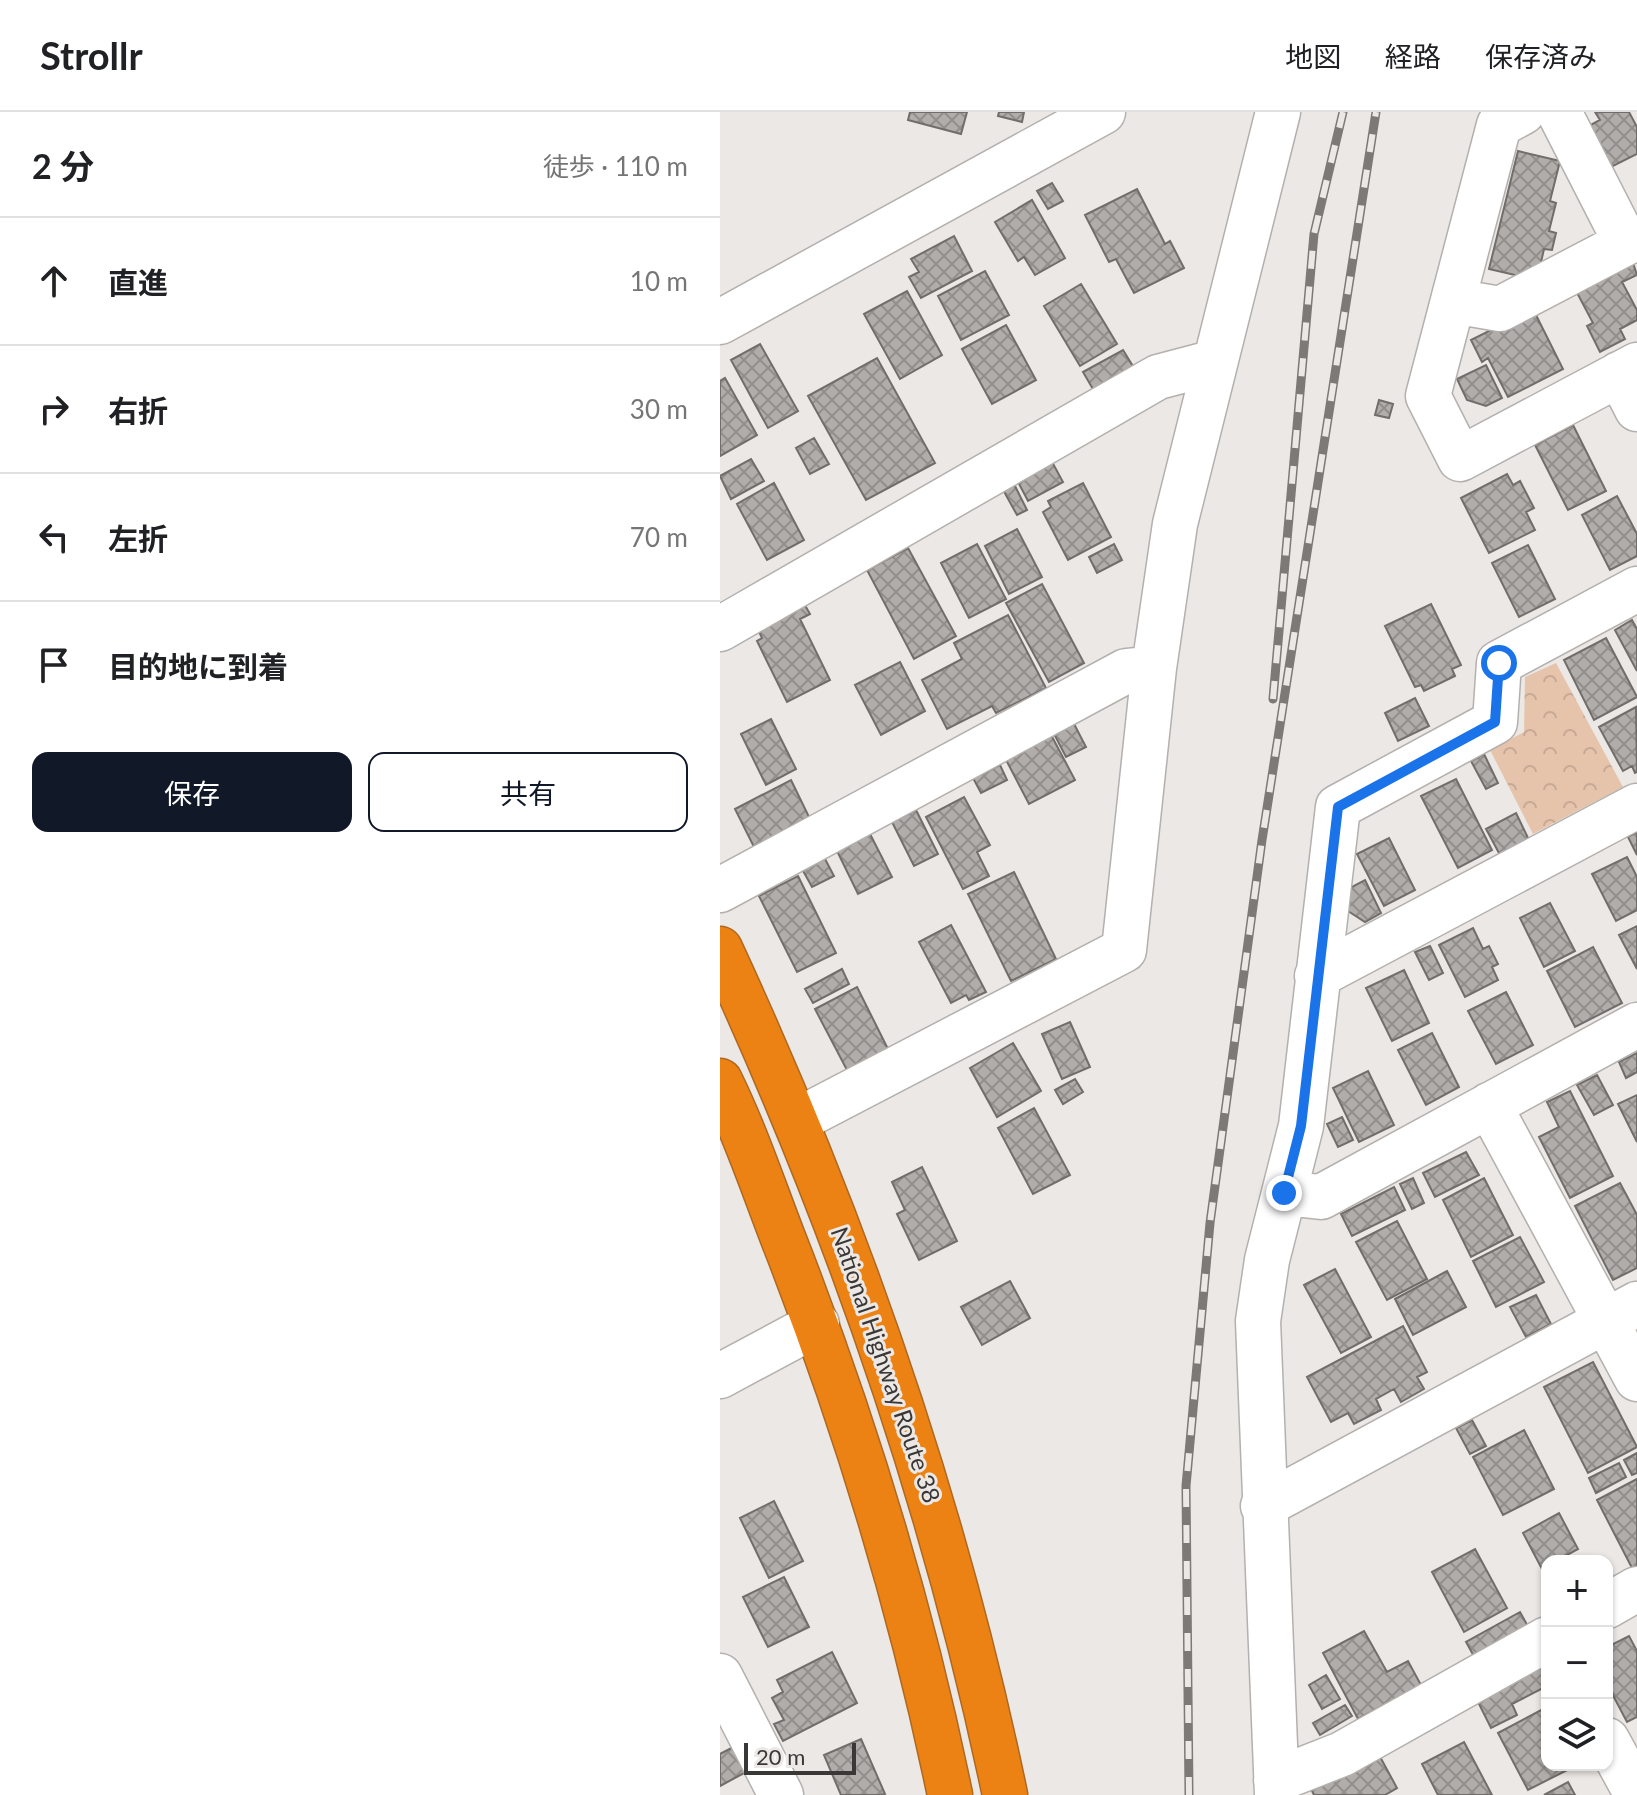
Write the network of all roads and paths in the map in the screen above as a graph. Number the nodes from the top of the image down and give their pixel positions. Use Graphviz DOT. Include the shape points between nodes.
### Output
graph roads {
  1 [pos="1103,112"];
  2 [pos="1278,112"];
  3 [pos="1523,112"];
  4 [pos="1559,112"];
  5 [pos="1453,301"];
  6 [pos="720,322"];
  7 [pos="1215,362"];
  8 [pos="1631,383"];
  9 [pos="1637,589"];
  10 [pos="720,629"];
  11 [pos="1154,668"];
  12 [pos="1637,806"];
  13 [pos="720,890"];
  14 [pos="720,949"];
  15 [pos="1317,976"];
  16 [pos="1637,1025"];
  17 [pos="776,1071"];
  18 [pos="723,1094"];
  19 [pos="1489,1105"];
  20 [pos="796,1121"];
  21 [pos="1284,1193"];
  22 [pos="1621,1313"];
  23 [pos="817,1324"];
  24 [pos="720,1376"];
  25 [pos="1637,1379"];
  26 [pos="1263,1506"];
  27 [pos="1637,1589"];
  28 [pos="1613,1603"];
  29 [pos="1541,1642"];
  30 [pos="720,1676"];
  31 [pos="1613,1751"];
  32 [pos="1276,1787"];
  33 [pos="781,1795"];
  34 [pos="950,1795"];
  35 [pos="1005,1795"];
  36 [pos="1637,1795"];
  1 -- 6 [label="street"];
  2 -- 7 [label="street"];
  3 -- 5 [label="street" via="1499,125"];
  4 -- 5 [label="street" via="1626,243 1500,309"];
  5 -- 8 [label="street" via="1428,396 1460,459"];
  7 -- 10 [label="street" via="1158,377"];
  7 -- 11 [label="street" via="1175,524"];
  9 -- 15 [label="street" via="1499,663 1495,722 1338,807"];
  11 -- 13 [label="street" via="1126,671"];
  11 -- 20 [label="street" via="1124,950"];
  12 -- 15 [label="street"];
  14 -- 17 [label="highway, National Highway Route 38"];
  15 -- 21 [label="street" via="1301,1126"];
  16 -- 19 [label="street"];
  17 -- 18 [label="street"];
  17 -- 20 [label="highway, National Highway Route 38"];
  18 -- 23 [label="highway"];
  19 -- 21 [label="street" via="1321,1197"];
  19 -- 22 [label="street"];
  20 -- 35 [label="highway, National Highway Route 38" via="857,1274 929,1486"];
  21 -- 26 [label="street" via="1258,1321"];
  22 -- 25 [label="street"];
  22 -- 26 [label="street"];
  23 -- 24 [label="street"];
  23 -- 34 [label="highway" via="877,1502"];
  26 -- 32 [label="street"];
  27 -- 28 [label="street"];
  29 -- 32 [label="street"];
  30 -- 33 [label="street"];
  31 -- 36 [label="street"];
}
